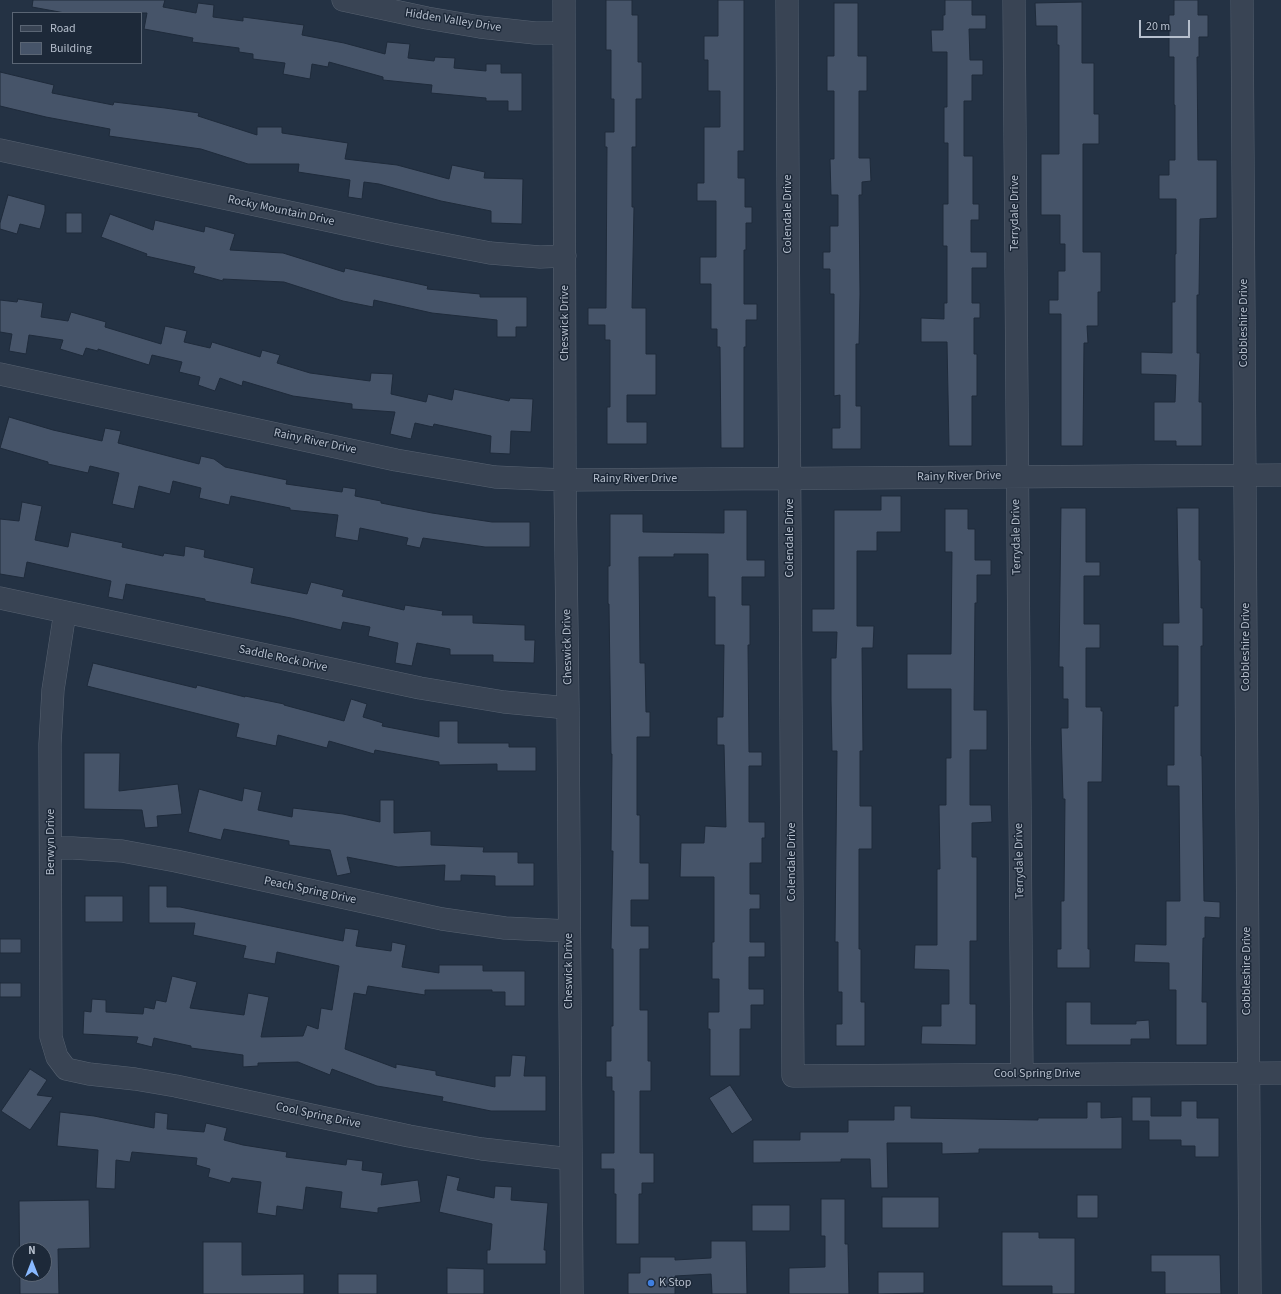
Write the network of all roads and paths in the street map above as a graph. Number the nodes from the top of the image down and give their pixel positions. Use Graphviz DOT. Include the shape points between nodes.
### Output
graph roads {
  1 [pos="343,0"];
  2 [pos="564,0"];
  3 [pos="787,0"];
  4 [pos="1014,0"];
  5 [pos="1242,0"];
  6 [pos="564,33"];
  7 [pos="0,150"];
  8 [pos="565,256"];
  9 [pos="0,374"];
  10 [pos="1281,475"];
  11 [pos="1017,476"];
  12 [pos="1245,476"];
  13 [pos="790,478"];
  14 [pos="565,480"];
  15 [pos="0,598"];
  16 [pos="65,612"];
  17 [pos="568,708"];
  18 [pos="51,848"];
  19 [pos="569,931"];
  20 [pos="66,1068"];
  21 [pos="1248,1073"];
  22 [pos="1281,1073"];
  23 [pos="1022,1074"];
  24 [pos="793,1076"];
  25 [pos="571,1160"];
  26 [pos="572,1294"];
  27 [pos="1250,1294"];
  1 -- 6 [label="street, Hidden Valley Drive" via="480,27 535,33"];
  2 -- 6 [label="street, Cheswick Drive"];
  3 -- 13 [label="street, Colendale Drive"];
  4 -- 11 [label="street, Terrydale Drive"];
  5 -- 12 [label="street, Cobbleshire Drive"];
  6 -- 8 [label="street, Cheswick Drive"];
  7 -- 8 [label="street, Rocky Mountain Drive" via="490,253"];
  8 -- 14 [label="street, Cheswick Drive"];
  9 -- 14 [label="street, Rainy River Drive" via="446,470 495,477"];
  10 -- 12 [label="street, Rainy River Drive"];
  11 -- 12 [label="street, Rainy River Drive"];
  11 -- 13 [label="street, Rainy River Drive"];
  11 -- 23 [label="street, Terrydale Drive"];
  12 -- 21 [label="street, Cobbleshire Drive"];
  13 -- 14 [label="street, Rainy River Drive"];
  13 -- 24 [label="street, Colendale Drive"];
  14 -- 17 [label="street, Cheswick Drive"];
  15 -- 16 [label="street, Saddle Rock Drive"];
  16 -- 17 [label="street, Saddle Rock Drive" via="420,688 504,702"];
  16 -- 18 [label="street, Berwyn Drive" via="53,690 50,744"];
  17 -- 19 [label="street, Cheswick Drive"];
  18 -- 19 [label="street, Peach Spring Drive" via="122,851 442,919 505,928"];
  18 -- 20 [label="street, Berwyn Drive" via="51,1037 57,1057"];
  19 -- 25 [label="street, Cheswick Drive"];
  20 -- 25 [label="street, Cool Spring Drive" via="89,1074 176,1086 482,1150"];
  21 -- 22 [label="street, Cool Spring Drive"];
  21 -- 23 [label="street, Cool Spring Drive"];
  21 -- 27 [label="street, Cobbleshire Drive"];
  23 -- 24 [label="street, Cool Spring Drive"];
  25 -- 26 [label="street, Cheswick Drive"];
}
